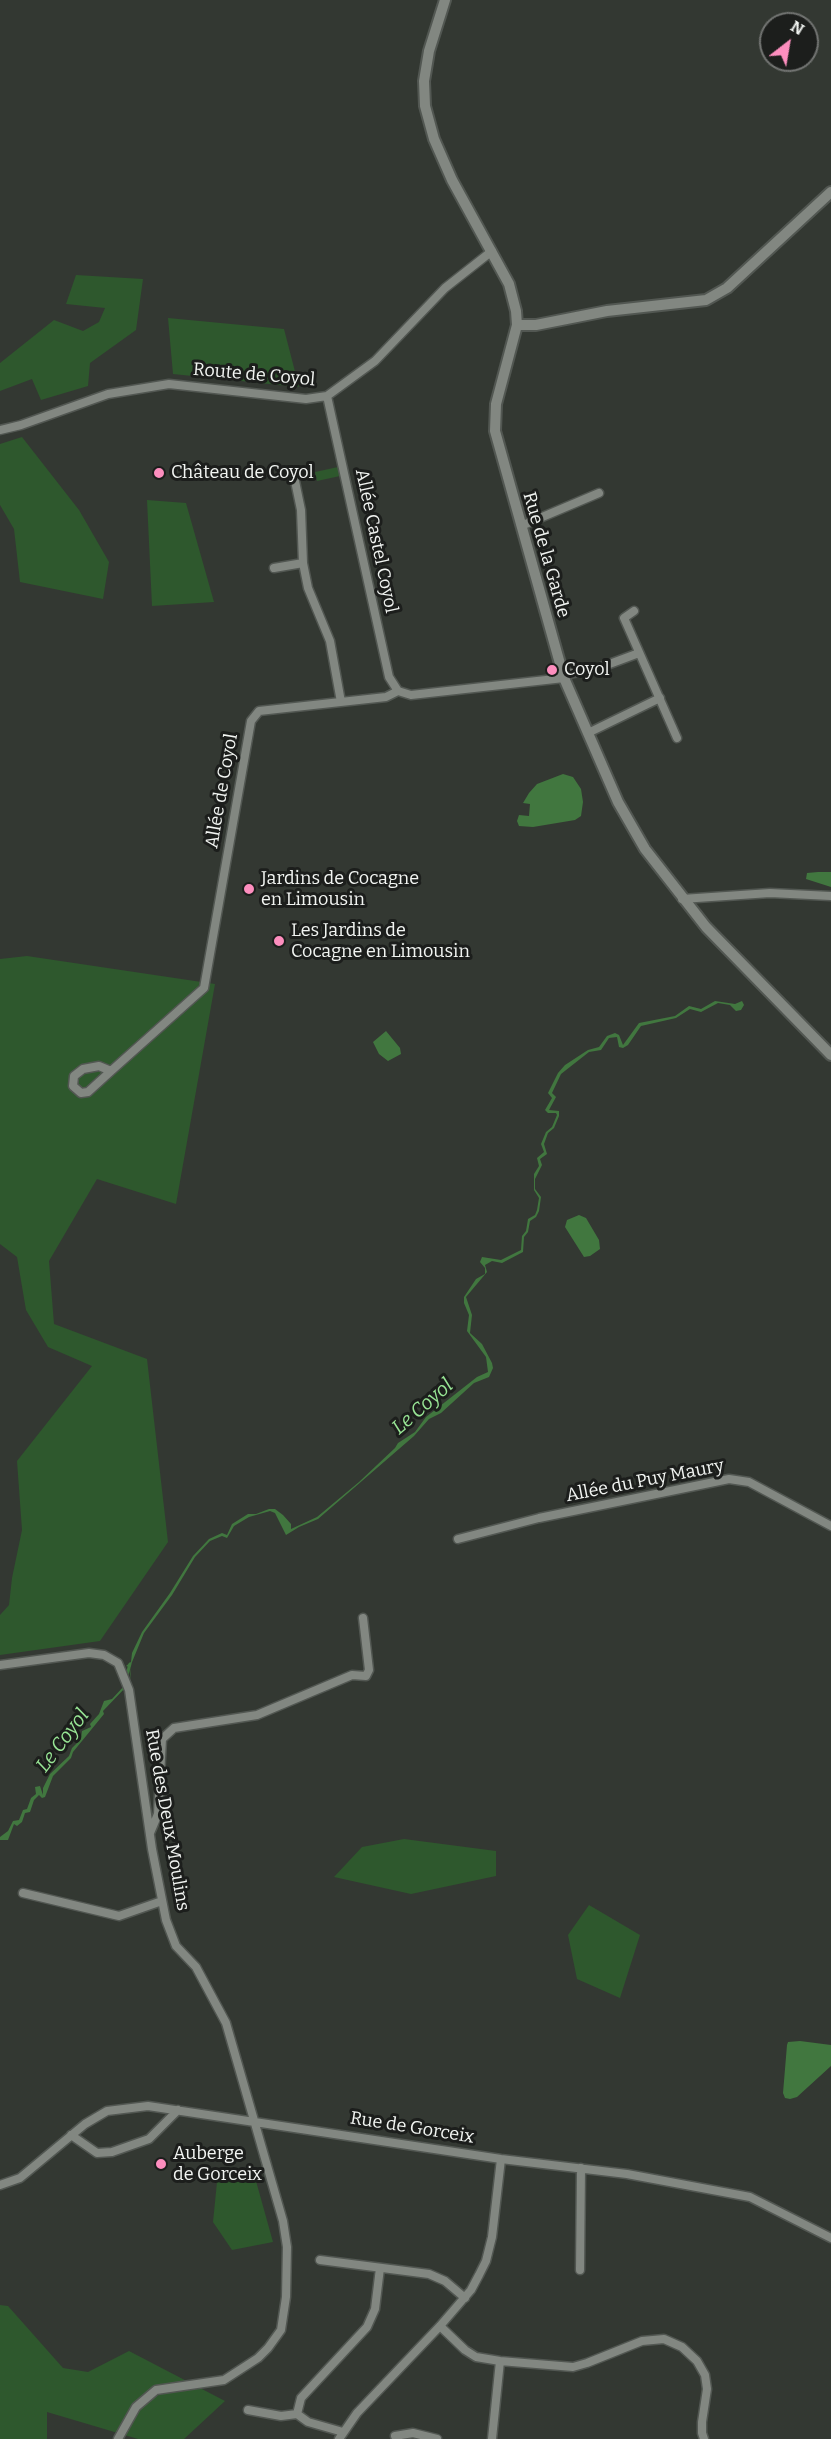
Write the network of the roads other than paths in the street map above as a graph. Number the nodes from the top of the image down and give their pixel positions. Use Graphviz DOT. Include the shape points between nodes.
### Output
graph roads {
  1 [pos="445,0"];
  2 [pos="831,192"];
  3 [pos="492,251"];
  4 [pos="517,325"];
  5 [pos="327,396"];
  6 [pos="0,430"];
  7 [pos="295,481"];
  8 [pos="599,493"];
  9 [pos="521,526"];
  10 [pos="303,563"];
  11 [pos="274,568"];
  12 [pos="634,611"];
  13 [pos="639,653"];
  14 [pos="563,676"];
  15 [pos="398,691"];
  16 [pos="660,698"];
  17 [pos="342,702"];
  18 [pos="588,733"];
  19 [pos="677,738"];
  20 [pos="831,896"];
  21 [pos="682,899"];
  22 [pos="831,1055"];
  23 [pos="111,1071"];
  24 [pos="831,1526"];
  25 [pos="458,1539"];
  26 [pos="363,1618"];
  27 [pos="0,1665"];
  28 [pos="149,1833"];
  29 [pos="23,1893"];
  30 [pos="162,1901"];
  31 [pos="178,2110"];
  32 [pos="255,2121"];
  33 [pos="71,2135"];
  34 [pos="501,2158"];
  35 [pos="581,2168"];
  36 [pos="0,2185"];
  37 [pos="831,2238"];
  38 [pos="320,2260"];
  39 [pos="380,2268"];
  40 [pos="580,2270"];
  41 [pos="465,2298"];
  42 [pos="440,2326"];
  43 [pos="500,2361"];
  44 [pos="248,2409"];
  45 [pos="297,2414"];
  46 [pos="341,2435"];
  47 [pos="395,2436"];
  48 [pos="118,2439"];
  49 [pos="437,2439"];
  50 [pos="492,2439"];
  51 [pos="704,2439"];
  1 -- 3 [label="main road, Rue de la Garde" via="429,51 425,106 434,140 452,180"];
  2 -- 4 [label="main road" via="727,288 706,300 607,311 536,326"];
  3 -- 4 [label="main road, Rue de la Garde" via="509,284"];
  3 -- 5 [label="street, Route de Coyol" via="445,288 375,361"];
  4 -- 9 [label="main road, Rue de la Garde" via="496,404 495,431"];
  5 -- 6 [label="street, Route de Coyol" via="306,399 169,384 108,394"];
  5 -- 15 [label="street, Allée Castel Coyol" via="389,677"];
  7 -- 10 [label="street" via="301,510"];
  8 -- 9 [label="street"];
  9 -- 14 [label="main road, Rue de la Garde"];
  10 -- 11 [label="street"];
  10 -- 17 [label="street" via="308,588 330,641"];
  12 -- 13 [label="street" via="624,618"];
  13 -- 14 [label="street, Allée de Coyol"];
  13 -- 16 [label="street"];
  14 -- 15 [label="street, Allée de Coyol" via="411,695"];
  14 -- 18 [label="main road, Rue de la Garde"];
  15 -- 17 [label="street, Allée de Coyol" via="386,697"];
  16 -- 18 [label="street"];
  16 -- 19 [label="street"];
  17 -- 23 [label="street, Allée de Coyol" via="259,711 251,721 204,988"];
  18 -- 21 [label="main road, Rue de la Garde" via="618,802 645,849"];
  20 -- 21 [label="street" via="770,894"];
  21 -- 22 [label="main road, Rue de la Garde"];
  24 -- 25 [label="street, Allée du Puy Maury" via="749,1482 729,1479"];
  26 -- 28 [label="street" via="369,1670 366,1676 352,1675 257,1715 174,1728 162,1739 158,1814"];
  27 -- 28 [label="street, Rue des Deux Moulins" via="89,1653 104,1654 118,1663 129,1690"];
  28 -- 30 [label="street, Rue des Deux Moulins"];
  29 -- 30 [label="street" via="119,1916"];
  30 -- 32 [label="street, Rue des Deux Moulins" via="176,1946 196,1966 226,2023"];
  31 -- 32 [label="street, Rue de Gorceix"];
  31 -- 33 [label="street, Rue de Gorceix" via="148,2106 107,2111"];
  31 -- 33 [label="street" via="149,2139 112,2152 97,2153"];
  32 -- 34 [label="street, Rue de Gorceix"];
  32 -- 48 [label="street, Rue des Deux Moulins" via="286,2238 286,2296 281,2330 258,2358 224,2380 156,2390 136,2407"];
  33 -- 36 [label="street, Rue de Gorceix" via="20,2178"];
  34 -- 35 [label="street, Rue de Gorceix"];
  34 -- 41 [label="street" via="492,2238 486,2261"];
  35 -- 37 [label="street, Rue de Gorceix" via="750,2197"];
  35 -- 40 [label="street"];
  38 -- 39 [label="street"];
  39 -- 41 [label="street" via="429,2274 445,2281"];
  39 -- 45 [label="street" via="375,2309 367,2327 301,2398"];
  41 -- 42 [label="street"];
  42 -- 43 [label="street" via="476,2357"];
  42 -- 46 [label="street"];
  43 -- 50 [label="street"];
  43 -- 51 [label="street" via="573,2367 642,2341 664,2340 682,2347 705,2375"];
  44 -- 45 [label="street" via="281,2416"];
  45 -- 46 [label="street"];
  47 -- 49 [label="street" via="413,2433"];
}
